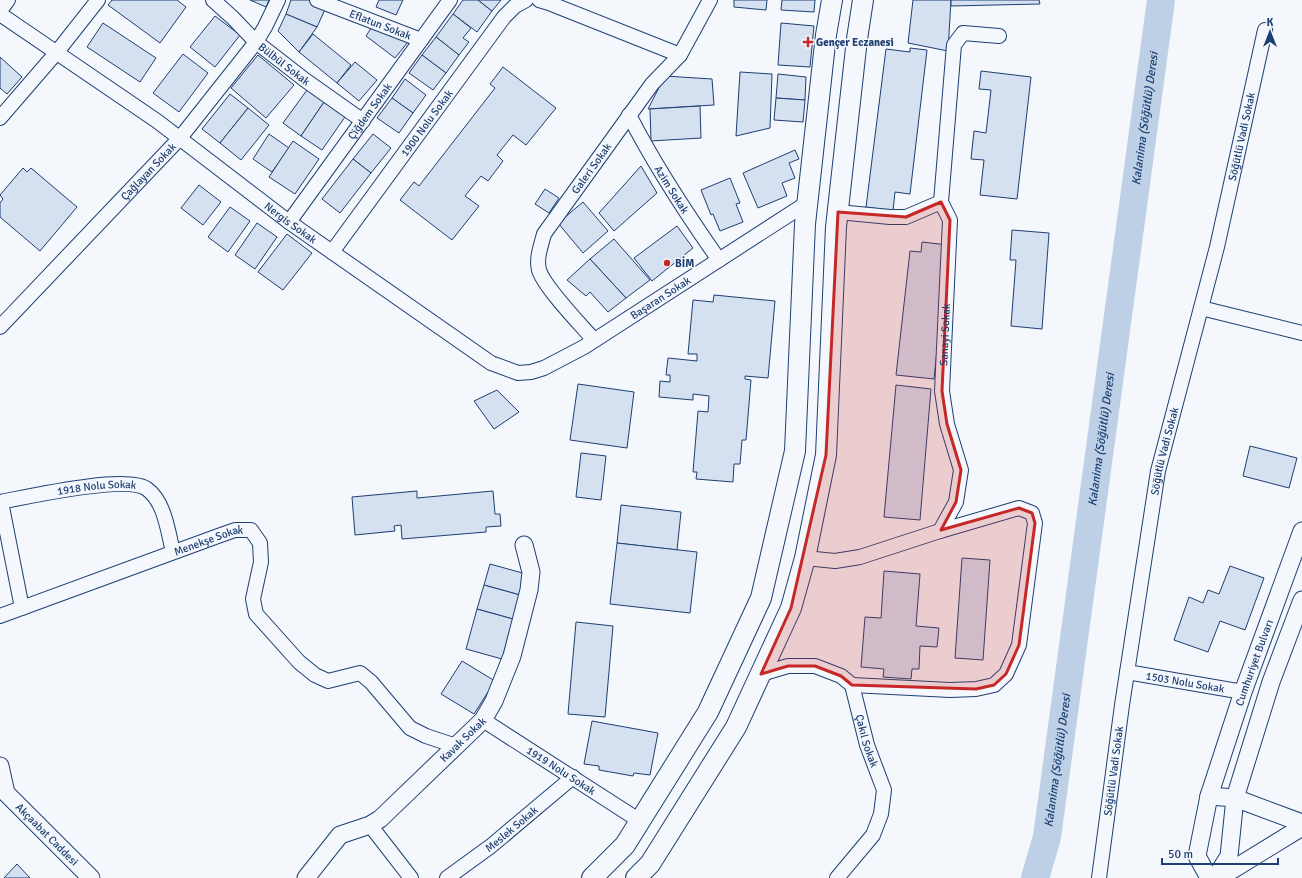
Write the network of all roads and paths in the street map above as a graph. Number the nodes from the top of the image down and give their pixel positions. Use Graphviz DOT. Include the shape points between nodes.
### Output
graph roads {
  1 [pos="8,0"];
  2 [pos="98,0"];
  3 [pos="213,0"];
  4 [pos="278,0"];
  5 [pos="317,0"];
  6 [pos="450,0"];
  7 [pos="526,0"];
  8 [pos="538,0"];
  9 [pos="710,0"];
  10 [pos="832,0"];
  11 [pos="863,0"];
  12 [pos="0,12"];
  13 [pos="1264,30"];
  14 [pos="999,36"];
  15 [pos="421,40"];
  16 [pos="256,42"];
  17 [pos="57,52"];
  18 [pos="680,55"];
  19 [pos="630,115"];
  20 [pos="0,118"];
  21 [pos="363,120"];
  22 [pos="180,138"];
  23 [pos="941,202"];
  24 [pos="807,203"];
  25 [pos="838,212"];
  26 [pos="289,222"];
  27 [pos="332,252"];
  28 [pos="719,260"];
  29 [pos="1201,308"];
  30 [pos="0,327"];
  31 [pos="1302,333"];
  32 [pos="594,340"];
  33 [pos="0,502"];
  34 [pos="940,531"];
  35 [pos="1302,531"];
  36 [pos="524,545"];
  37 [pos="173,552"];
  38 [pos="805,558"];
  39 [pos="1302,600"];
  40 [pos="22,608"];
  41 [pos="0,616"];
  42 [pos="1127,672"];
  43 [pos="761,674"];
  44 [pos="852,685"];
  45 [pos="1243,692"];
  46 [pos="484,720"];
  47 [pos="456,746"];
  48 [pos="0,766"];
  49 [pos="573,777"];
  50 [pos="3,795"];
  51 [pos="1209,796"];
  52 [pos="1236,798"];
  53 [pos="640,821"];
  54 [pos="1302,823"];
  55 [pos="370,825"];
  56 [pos="1302,827"];
  57 [pos="90,878"];
  58 [pos="306,878"];
  59 [pos="411,878"];
  60 [pos="447,878"];
  61 [pos="592,878"];
  62 [pos="636,878"];
  63 [pos="837,878"];
  64 [pos="1099,878"];
  65 [pos="1209,878"];
  66 [pos="1215,878"];
  67 [pos="1219,878"];
  1 -- 12 [label="street"];
  2 -- 17 [label="street"];
  3 -- 16 [label="street, Bülbül Sokak"];
  4 -- 16 [label="street, Çağlayan Sokak"];
  5 -- 15 [label="street, Eflatun Sokak"];
  6 -- 15 [label="street, Çiğdem Sokak"];
  7 -- 27 [label="street, 1900 Nolu Sokak" via="504,17"];
  8 -- 18 [label="street" via="549,2"];
  9 -- 18 [label="street, Galeri Sokak"];
  10 -- 24 [label="main road"];
  11 -- 25 [label="main road"];
  12 -- 17 [label="street, Nergis Sokak"];
  13 -- 29 [label="street, Söğütlü Vadi Sokak" via="1217,247"];
  14 -- 23 [label="street" via="963,33 954,46"];
  15 -- 21 [label="street, Çiğdem Sokak"];
  16 -- 21 [label="street, Bülbül Sokak"];
  16 -- 22 [label="street, Çağlayan Sokak"];
  17 -- 20 [label="street"];
  17 -- 22 [label="street, Nergis Sokak"];
  18 -- 19 [label="street, Galeri Sokak" via="652,84"];
  19 -- 28 [label="street, Azim Sokak" via="643,143 686,214"];
  19 -- 32 [label="street, Galeri Sokak" via="544,234 538,257 539,271 547,285"];
  21 -- 26 [label="street, Çiğdem Sokak"];
  22 -- 26 [label="street, Nergis Sokak"];
  22 -- 30 [label="street, Çağlayan Sokak"];
  23 -- 25 [label="street" via="906,217"];
  23 -- 34 [label="street, Sanayi Sokak" via="950,220 942,391 947,424 961,470 956,502"];
  24 -- 28 [label="street, Başaran Sokak"];
  24 -- 53 [label="main road" via="794,451 761,598 708,712"];
  25 -- 38 [label="main road" via="826,455"];
  26 -- 27 [label="street, Nergis Sokak"];
  27 -- 32 [label="street, Nergis Sokak" via="491,363 507,370 518,373 544,368"];
  28 -- 32 [label="street, Başaran Sokak"];
  29 -- 31 [label="street"];
  29 -- 42 [label="street, Söğütlü Vadi Sokak" via="1158,471"];
  33 -- 37 [label="street, 1918 Nolu Sokak" via="112,483 132,483 146,488 160,505"];
  33 -- 40 [label="street"];
  34 -- 38 [label="street" via="860,557 835,561"];
  34 -- 44 [label="street" via="1019,508 1032,513 1035,523 1019,645 1006,674 994,685 976,689"];
  35 -- 45 [label="street, Cumhuriyet Bulvarı"];
  36 -- 46 [label="street, Kavak Sokak" via="530,572 529,590 512,656"];
  37 -- 40 [label="street, Menekşe Sokak"];
  37 -- 47 [label="street, Menekşe Sokak" via="235,530 251,530 260,543 261,562 253,599 256,614 275,637 299,662 315,675 328,681 360,673 371,682 410,728"];
  38 -- 43 [label="main road" via="791,608"];
  39 -- 52 [label="street, Cumhuriyet Bulvarı" via="1271,682"];
  40 -- 41 [label="street, Menekşe Sokak"];
  42 -- 45 [label="street, 1503 Nolu Sokak"];
  42 -- 64 [label="street, Söğütlü Vadi Sokak"];
  43 -- 44 [label="street" via="788,666 815,666 841,676"];
  43 -- 62 [label="main road" via="736,727 650,864"];
  44 -- 63 [label="street, Çakıl Sokak" via="867,745 884,790 881,814 873,835"];
  45 -- 51 [label="street, Cumhuriyet Bulvarı"];
  46 -- 47 [label="street, Kavak Sokak"];
  46 -- 49 [label="street, 1919 Nolu Sokak"];
  47 -- 55 [label="street, Kavak Sokak" via="380,819"];
  48 -- 50 [label="street, Akçaabat Caddesi"];
  49 -- 53 [label="street, 1919 Nolu Sokak"];
  49 -- 60 [label="street, Meslek Sokak" via="491,846"];
  50 -- 57 [label="street, Akçaabat Caddesi"];
  51 -- 52 [label="street"];
  51 -- 65 [label="street, Cumhuriyet Bulvarı" via="1197,856"];
  52 -- 54 [label="street"];
  52 -- 66 [label="street, Cumhuriyet Bulvarı" via="1229,856"];
  53 -- 61 [label="main road" via="625,845"];
  55 -- 58 [label="street, Kavak Sokak" via="340,835"];
  55 -- 59 [label="street"];
  56 -- 67 [label="street"];
}
